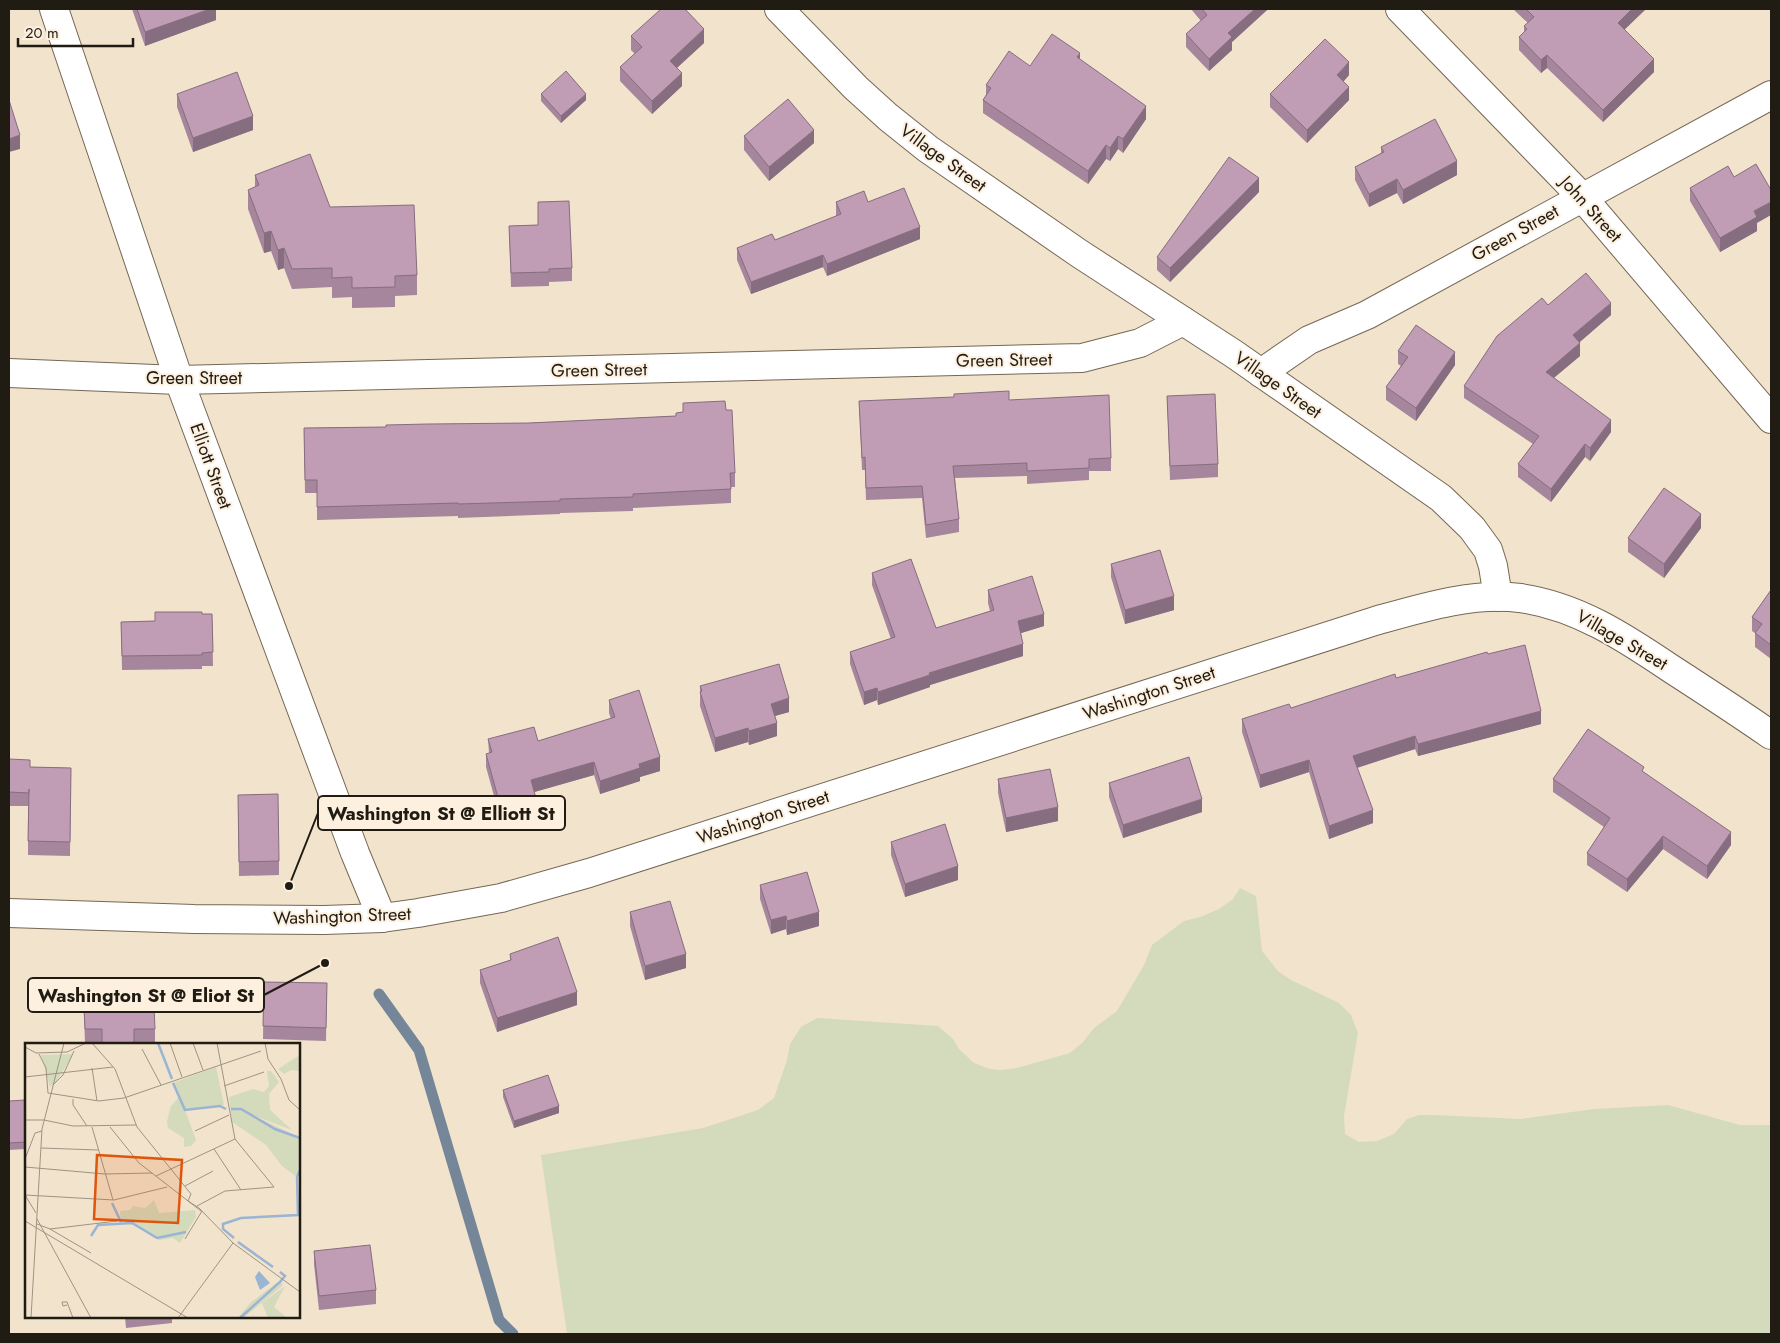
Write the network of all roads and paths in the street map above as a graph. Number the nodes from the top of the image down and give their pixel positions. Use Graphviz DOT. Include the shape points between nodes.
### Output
graph roads {
  1 [pos="54,9"];
  2 [pos="779,9"];
  3 [pos="1400,9"];
  4 [pos="1771,95"];
  5 [pos="1582,197"];
  6 [pos="1182,320"];
  7 [pos="9,373"];
  8 [pos="1261,373"];
  9 [pos="179,380"];
  10 [pos="1771,419"];
  11 [pos="1498,597"];
  12 [pos="1771,735"];
  13 [pos="9,913"];
  14 [pos="382,918"];
  1 -- 9 [label="street, Elliott Street"];
  2 -- 6 [label="street, Village Street" via="862,94 921,144"];
  3 -- 5 [label="street, John Street"];
  4 -- 5 [label="street, Green Street"];
  5 -- 8 [label="street, Green Street" via="1367,315 1309,340"];
  5 -- 10 [label="street, John Street"];
  6 -- 8 [label="street, Village Street"];
  6 -- 9 [label="street, Green Street" via="1140,343 1082,358"];
  7 -- 9 [label="street, Green Street"];
  8 -- 11 [label="street, Village Street" via="1434,493 1461,516 1488,550 1494,566"];
  9 -- 14 [label="street, Elliott Street"];
  11 -- 12 [label="street, Village Street" via="1540,602 1598,623"];
  11 -- 14 [label="street, Washington Street" via="1431,606 1375,621 547,886 484,901"];
  13 -- 14 [label="street, Washington Street" via="194,919"];
}
